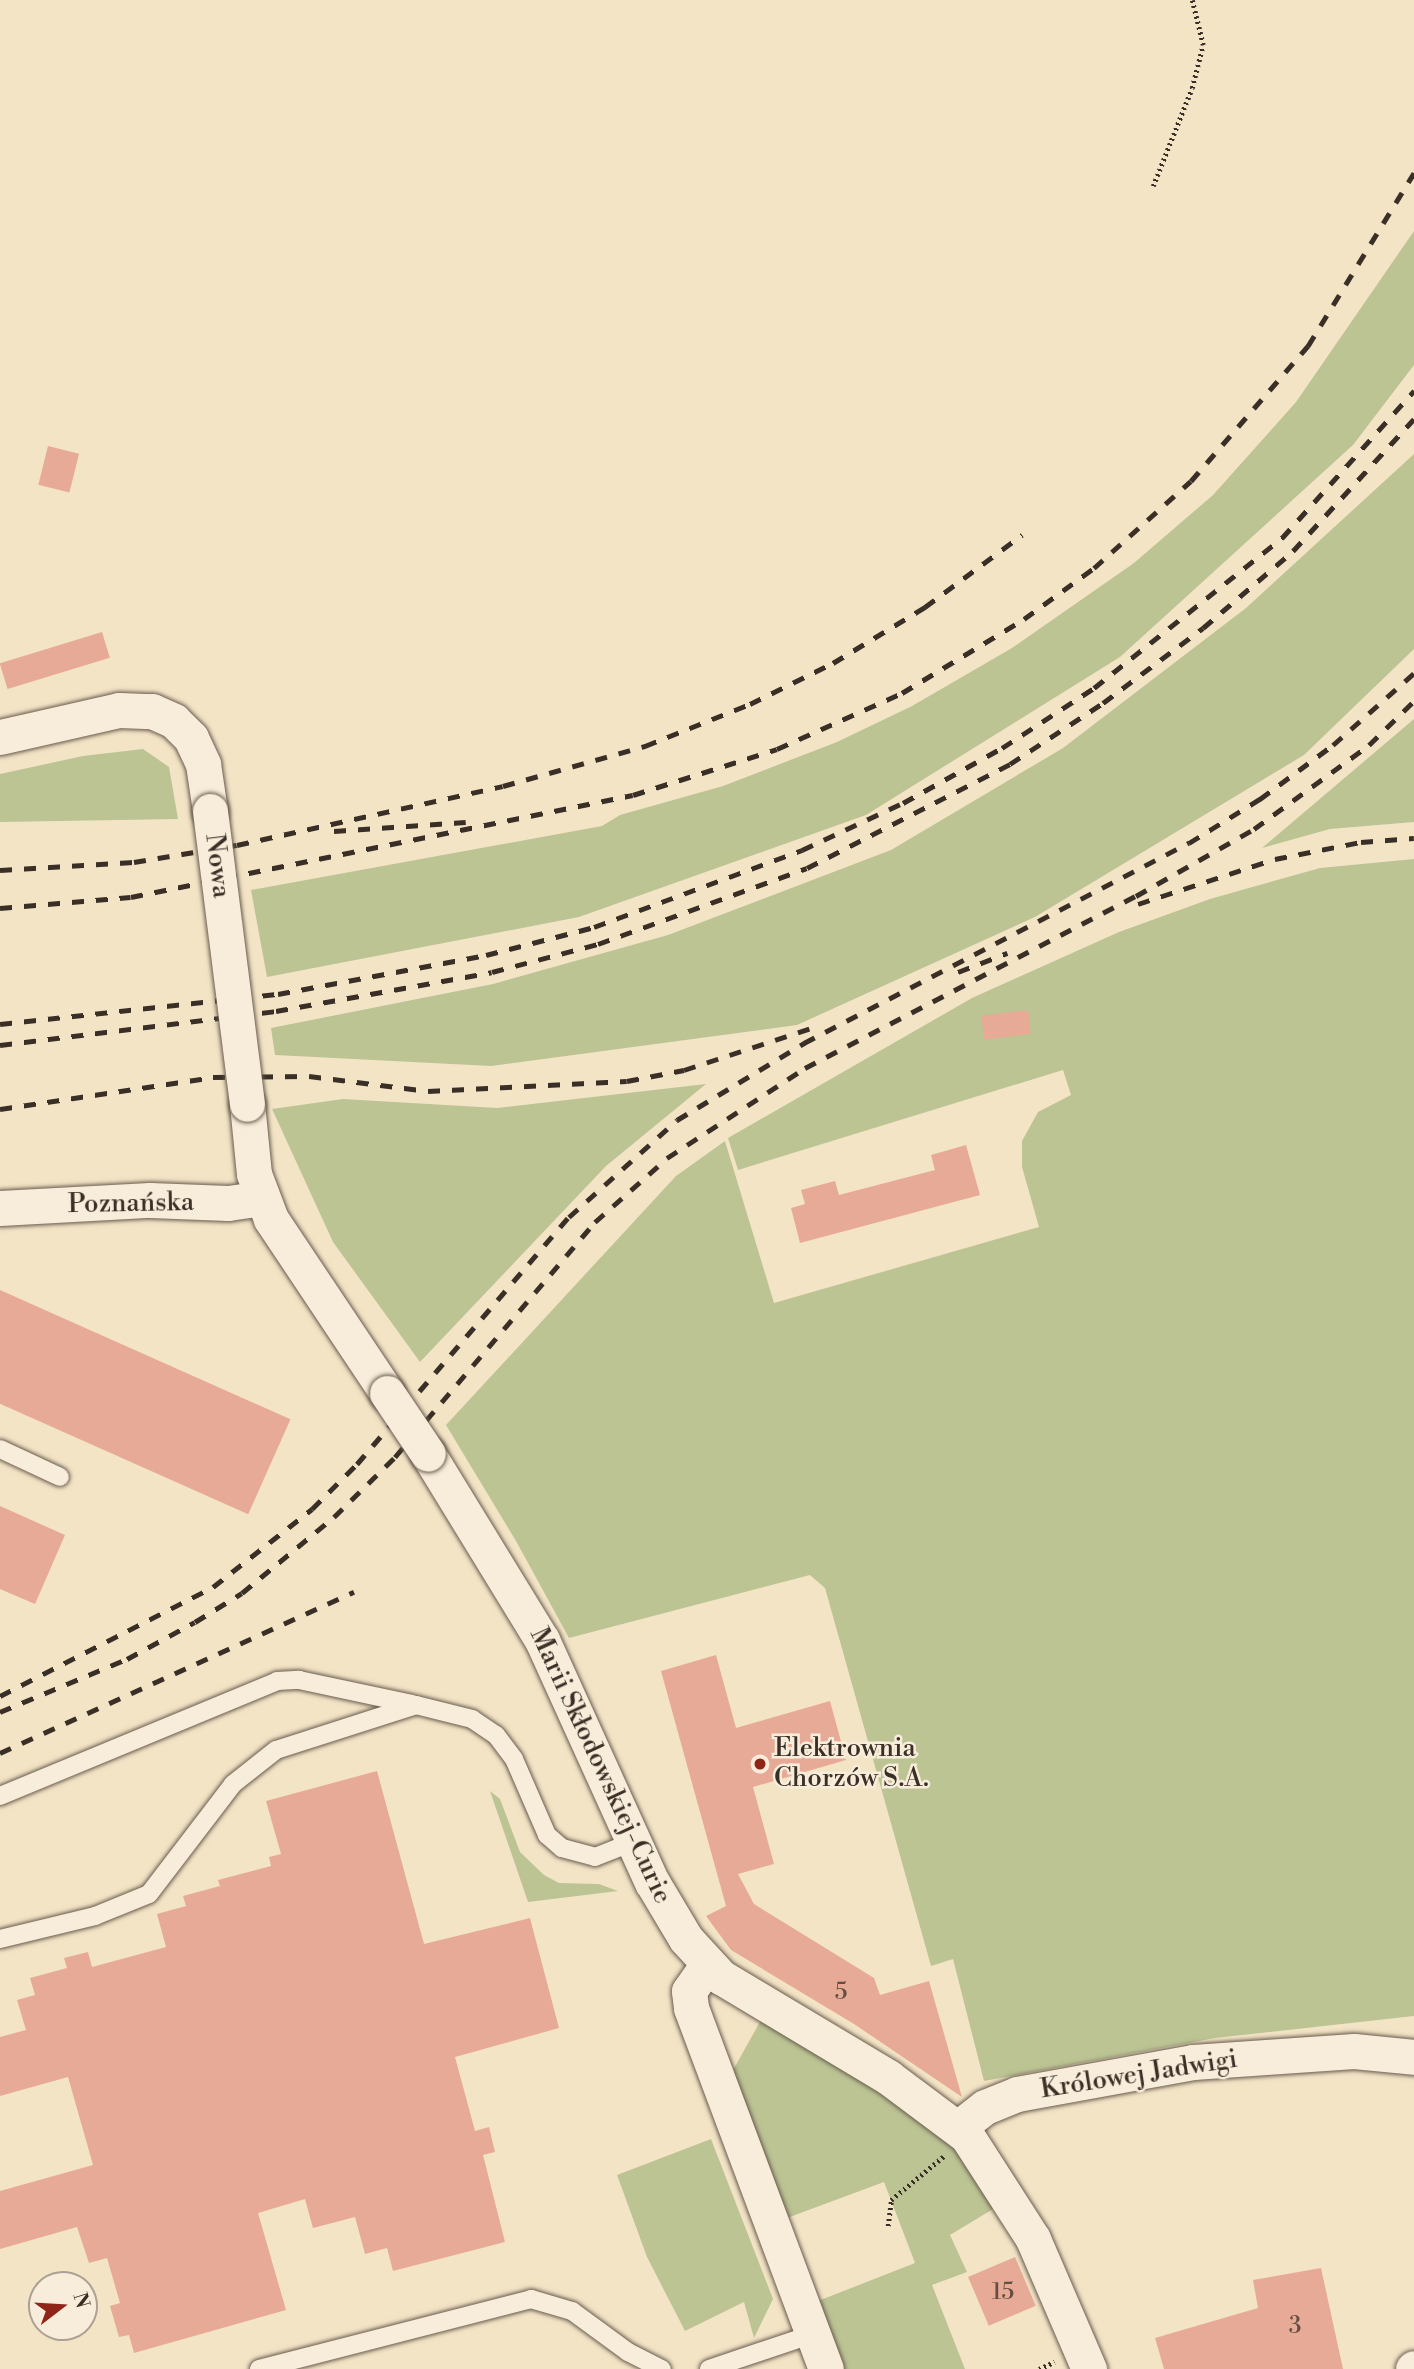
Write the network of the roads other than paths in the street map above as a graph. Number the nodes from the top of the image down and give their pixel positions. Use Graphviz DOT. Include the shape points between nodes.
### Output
graph roads {
  1 [pos="0,737"];
  2 [pos="262,1198"];
  3 [pos="0,1208"];
  4 [pos="0,1449"];
  5 [pos="60,1477"];
  6 [pos="416,1705"];
  7 [pos="0,1796"];
  8 [pos="633,1842"];
  9 [pos="0,1939"];
  10 [pos="708,1964"];
  11 [pos="1414,2057"];
  12 [pos="957,2137"];
  13 [pos="813,2334"];
  14 [pos="260,2369"];
  15 [pos="662,2369"];
  16 [pos="709,2369"];
  17 [pos="826,2369"];
  18 [pos="1089,2369"];
  1 -- 2 [label="street, Nowa, bridge" via="119,710 152,711 174,721 191,738 203,764 254,1174"];
  2 -- 3 [label="street, Poznańska" via="228,1203 150,1200"];
  2 -- 8 [label="street, Marii Skłodowskiej-Curie, bridge" via="271,1219 428,1454 542,1640"];
  4 -- 5 [label="lane"];
  6 -- 7 [label="lane" via="299,1680 276,1681"];
  6 -- 8 [label="lane" via="472,1719 496,1735 514,1759 547,1835 562,1848 595,1857"];
  6 -- 9 [label="lane" via="276,1749 233,1784 149,1894 94,1916"];
  8 -- 10 [label="street, Marii Skłodowskiej-Curie" via="666,1908"];
  10 -- 12 [label="street, Marii Skłodowskiej-Curie" via="757,2000 888,2077"];
  10 -- 13 [label="street" via="690,1991 691,2008"];
  11 -- 12 [label="street, Królowej Jadwigi" via="1354,2051 1193,2062 1017,2094 985,2107"];
  12 -- 18 [label="street, Marii Skłodowskiej-Curie" via="993,2172 1033,2239"];
  13 -- 16 [label="lane"];
  13 -- 17 [label="street"];
  14 -- 15 [label="lane" via="531,2299 572,2311 628,2352"];
}
